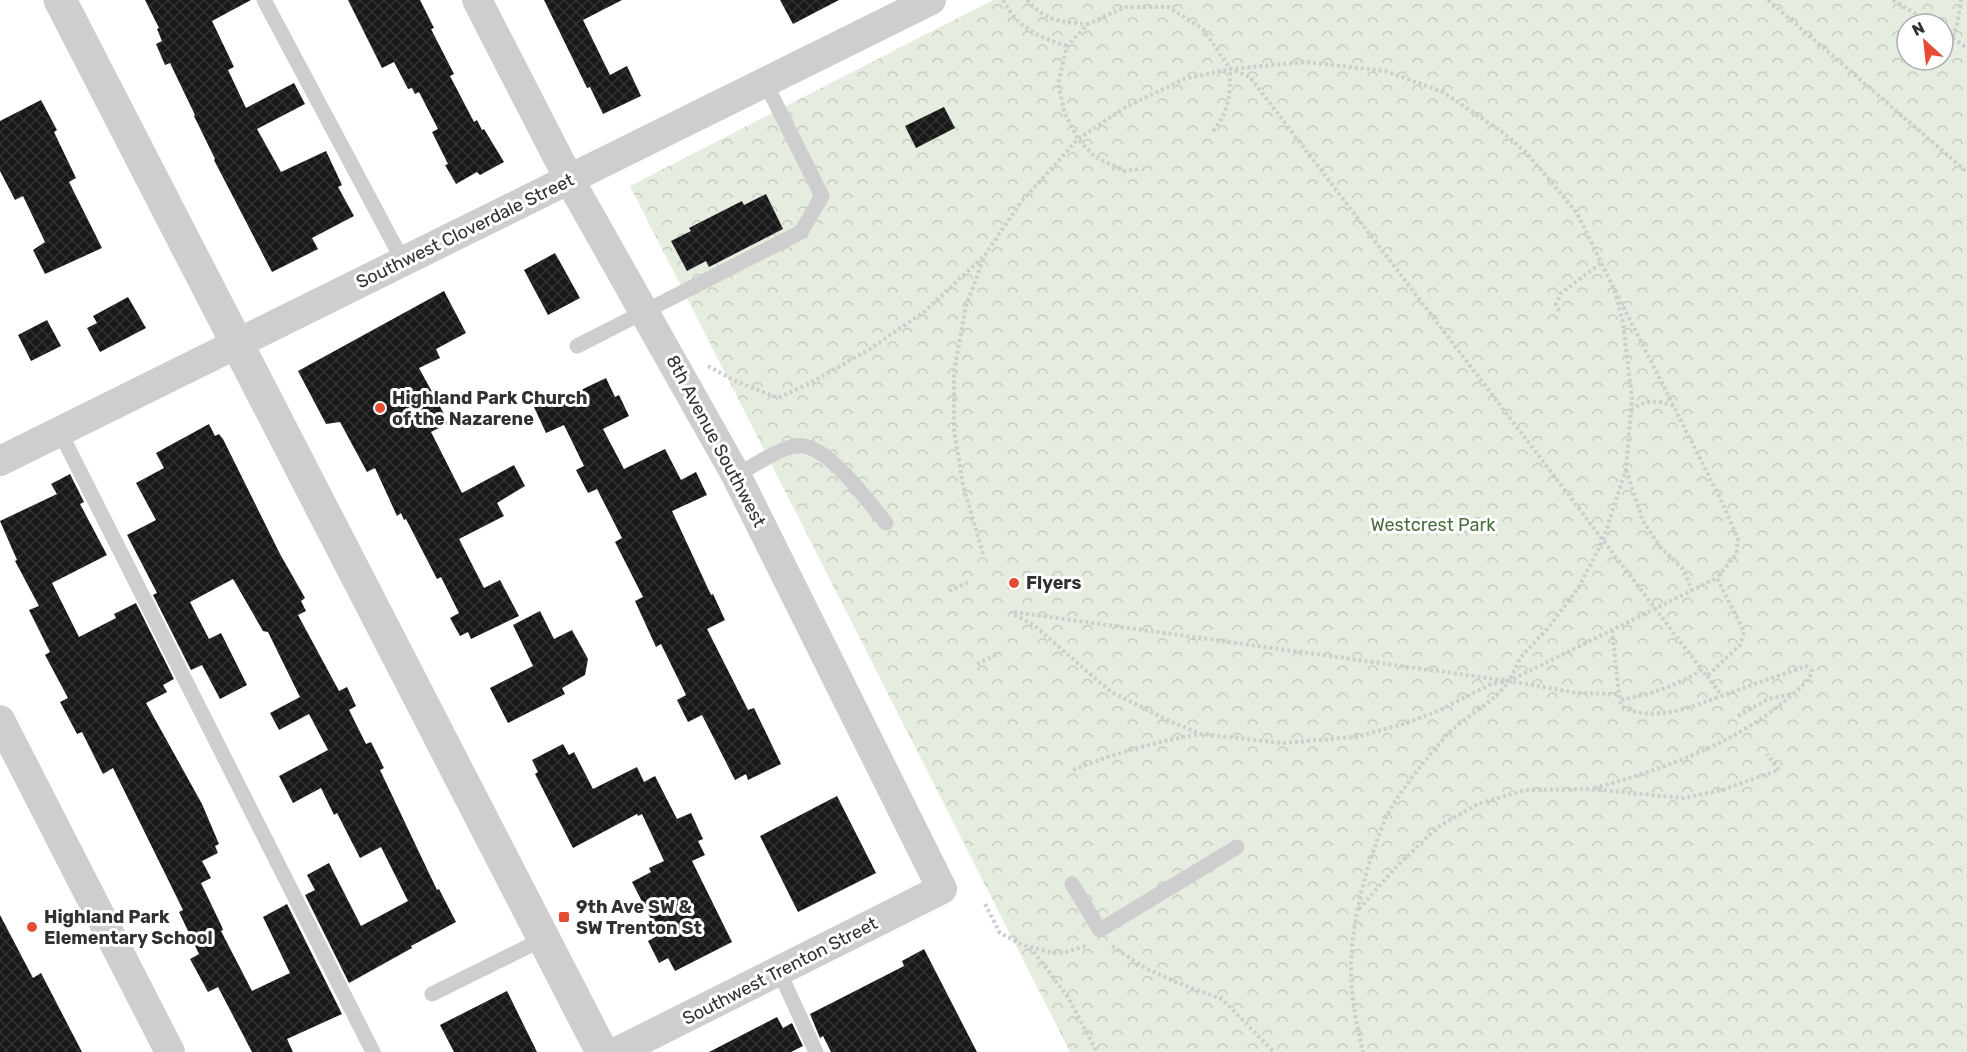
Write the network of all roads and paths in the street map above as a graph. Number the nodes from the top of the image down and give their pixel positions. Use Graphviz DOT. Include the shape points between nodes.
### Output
graph roads {
  1 [pos="60,0"];
  2 [pos="264,0"];
  3 [pos="477,0"];
  4 [pos="1003,0"];
  5 [pos="1027,0"];
  6 [pos="1768,0"];
  7 [pos="1893,0"];
  8 [pos="1961,0"];
  9 [pos="919,3"];
  10 [pos="1913,12"];
  11 [pos="1088,24"];
  12 [pos="1955,32"];
  13 [pos="1955,39"];
  14 [pos="1067,46"];
  15 [pos="1967,48"];
  16 [pos="1230,69"];
  17 [pos="765,82"];
  18 [pos="1214,131"];
  19 [pos="1078,139"];
  20 [pos="1138,169"];
  21 [pos="1967,172"];
  22 [pos="569,179"];
  23 [pos="985,255"];
  24 [pos="403,261"];
  25 [pos="1601,263"];
  26 [pos="1614,289"];
  27 [pos="644,311"];
  28 [pos="1559,311"];
  29 [pos="238,343"];
  30 [pos="577,346"];
  31 [pos="707,366"];
  32 [pos="1674,406"];
  33 [pos="1631,410"];
  34 [pos="60,432"];
  35 [pos="0,461"];
  36 [pos="1626,469"];
  37 [pos="736,475"];
  38 [pos="886,523"];
  39 [pos="1604,540"];
  40 [pos="983,554"];
  41 [pos="1717,578"];
  42 [pos="969,582"];
  43 [pos="948,591"];
  44 [pos="1692,591"];
  45 [pos="1656,609"];
  46 [pos="1612,630"];
  47 [pos="996,655"];
  48 [pos="977,664"];
  49 [pos="1702,670"];
  50 [pos="1707,676"];
  51 [pos="1509,681"];
  52 [pos="1619,694"];
  53 [pos="1793,694"];
  54 [pos="1722,696"];
  55 [pos="1620,700"];
  56 [pos="1737,716"];
  57 [pos="0,720"];
  58 [pos="1201,734"];
  59 [pos="1767,754"];
  60 [pos="1073,770"];
  61 [pos="1590,789"];
  62 [pos="1238,847"];
  63 [pos="1072,884"];
  64 [pos="942,889"];
  65 [pos="985,904"];
  66 [pos="1358,910"];
  67 [pos="1102,933"];
  68 [pos="543,939"];
  69 [pos="1030,947"];
  70 [pos="779,972"];
  71 [pos="432,994"];
  72 [pos="170,1052"];
  73 [pos="373,1052"];
  74 [pos="602,1052"];
  75 [pos="617,1052"];
  76 [pos="816,1052"];
  77 [pos="1097,1052"];
  78 [pos="1274,1052"];
  79 [pos="1363,1052"];
  1 -- 29 [label="street"];
  2 -- 24 [label="lane"];
  3 -- 22 [label="street, 8th Avenue Southwest"];
  4 -- 14 [label="path" via="1029,31"];
  5 -- 11 [label="path" via="1050,18"];
  6 -- 21 [label="path"];
  7 -- 10 [label="path"];
  8 -- 12 [label="path"];
  9 -- 17 [label="street, Southwest Cloverdale Street"];
  11 -- 14 [label="path"];
  11 -- 16 [label="path" via="1125,7 1168,7 1203,29"];
  13 -- 15 [label="path"];
  14 -- 19 [label="path" via="1058,84 1065,114"];
  16 -- 18 [label="path" via="1225,117"];
  16 -- 19 [label="path" via="1184,79 1124,108"];
  16 -- 25 [label="path" via="1305,62 1385,71 1443,92 1526,152 1577,213"];
  16 -- 39 [label="path" via="1250,77"];
  17 -- 22 [label="street, Southwest Cloverdale Street"];
  17 -- 27 [label="lane" via="822,196 801,232"];
  19 -- 20 [label="path" via="1095,157 1125,171"];
  19 -- 23 [label="path" via="1021,202"];
  22 -- 24 [label="street, Southwest Cloverdale Street"];
  22 -- 27 [label="street, 8th Avenue Southwest"];
  23 -- 31 [label="path" via="926,311 870,349 778,398"];
  23 -- 40 [label="path" via="966,306 954,372 954,430 963,485"];
  24 -- 29 [label="street, Southwest Cloverdale Street"];
  25 -- 26 [label="path"];
  25 -- 28 [label="path" via="1561,293 1556,304"];
  26 -- 32 [label="path"];
  26 -- 33 [label="path" via="1623,324"];
  27 -- 30 [label="lane"];
  27 -- 37 [label="street, 8th Avenue Southwest"];
  29 -- 34 [label="street, Southwest Cloverdale Street"];
  29 -- 68 [label="street"];
  32 -- 33 [label="path" via="1653,401"];
  32 -- 41 [label="path" via="1737,539 1736,555"];
  33 -- 36 [label="path"];
  34 -- 35 [label="street, Southwest Cloverdale Street"];
  34 -- 73 [label="lane"];
  36 -- 39 [label="path"];
  36 -- 44 [label="path" via="1643,521 1661,548 1684,570"];
  37 -- 38 [label="lane" via="782,451 807,446 832,461"];
  37 -- 64 [label="street, 8th Avenue Southwest"];
  39 -- 45 [label="path"];
  39 -- 51 [label="path" via="1579,587 1520,658"];
  41 -- 44 [label="path"];
  41 -- 50 [label="path" via="1744,632 1740,645"];
  42 -- 43 [label="path"];
  44 -- 45 [label="path"];
  45 -- 46 [label="path"];
  45 -- 49 [label="path"];
  46 -- 51 [label="path"];
  46 -- 52 [label="path"];
  47 -- 48 [label="path"];
  49 -- 50 [label="path"];
  49 -- 55 [label="path" via="1652,694"];
  50 -- 54 [label="path"];
  51 -- 52 [label="path" via="1577,693"];
  51 -- 58 [label="path" via="1491,684 1407,723 1356,737 1282,743"];
  51 -- 58 [label="path" via="1010,612 1035,626 1111,692"];
  51 -- 66 [label="path" via="1502,692 1450,732 1416,772 1386,818"];
  52 -- 55 [label="path"];
  53 -- 54 [label="path" via="1809,680 1812,671 1806,666"];
  53 -- 56 [label="path" via="1768,699"];
  53 -- 61 [label="path" via="1721,742 1678,761"];
  54 -- 55 [label="path" via="1694,707 1660,712 1631,711 1621,706"];
  57 -- 72 [label="street"];
  58 -- 60 [label="path" via="1162,740"];
  59 -- 61 [label="path" via="1779,770 1684,798"];
  61 -- 66 [label="path" via="1526,790 1478,804 1438,827"];
  62 -- 67 [label="lane"];
  63 -- 67 [label="lane"];
  64 -- 70 [label="street, Southwest Trenton Street"];
  65 -- 69 [label="path" via="1000,933"];
  66 -- 79 [label="path" via="1351,974"];
  67 -- 69 [label="path" via="1081,948 1067,952"];
  67 -- 78 [label="path" via="1119,953 1145,969 1222,999"];
  68 -- 71 [label="lane"];
  68 -- 74 [label="street"];
  69 -- 77 [label="path" via="1068,997"];
  70 -- 75 [label="street, Southwest Trenton Street"];
  70 -- 76 [label="lane"];
}
